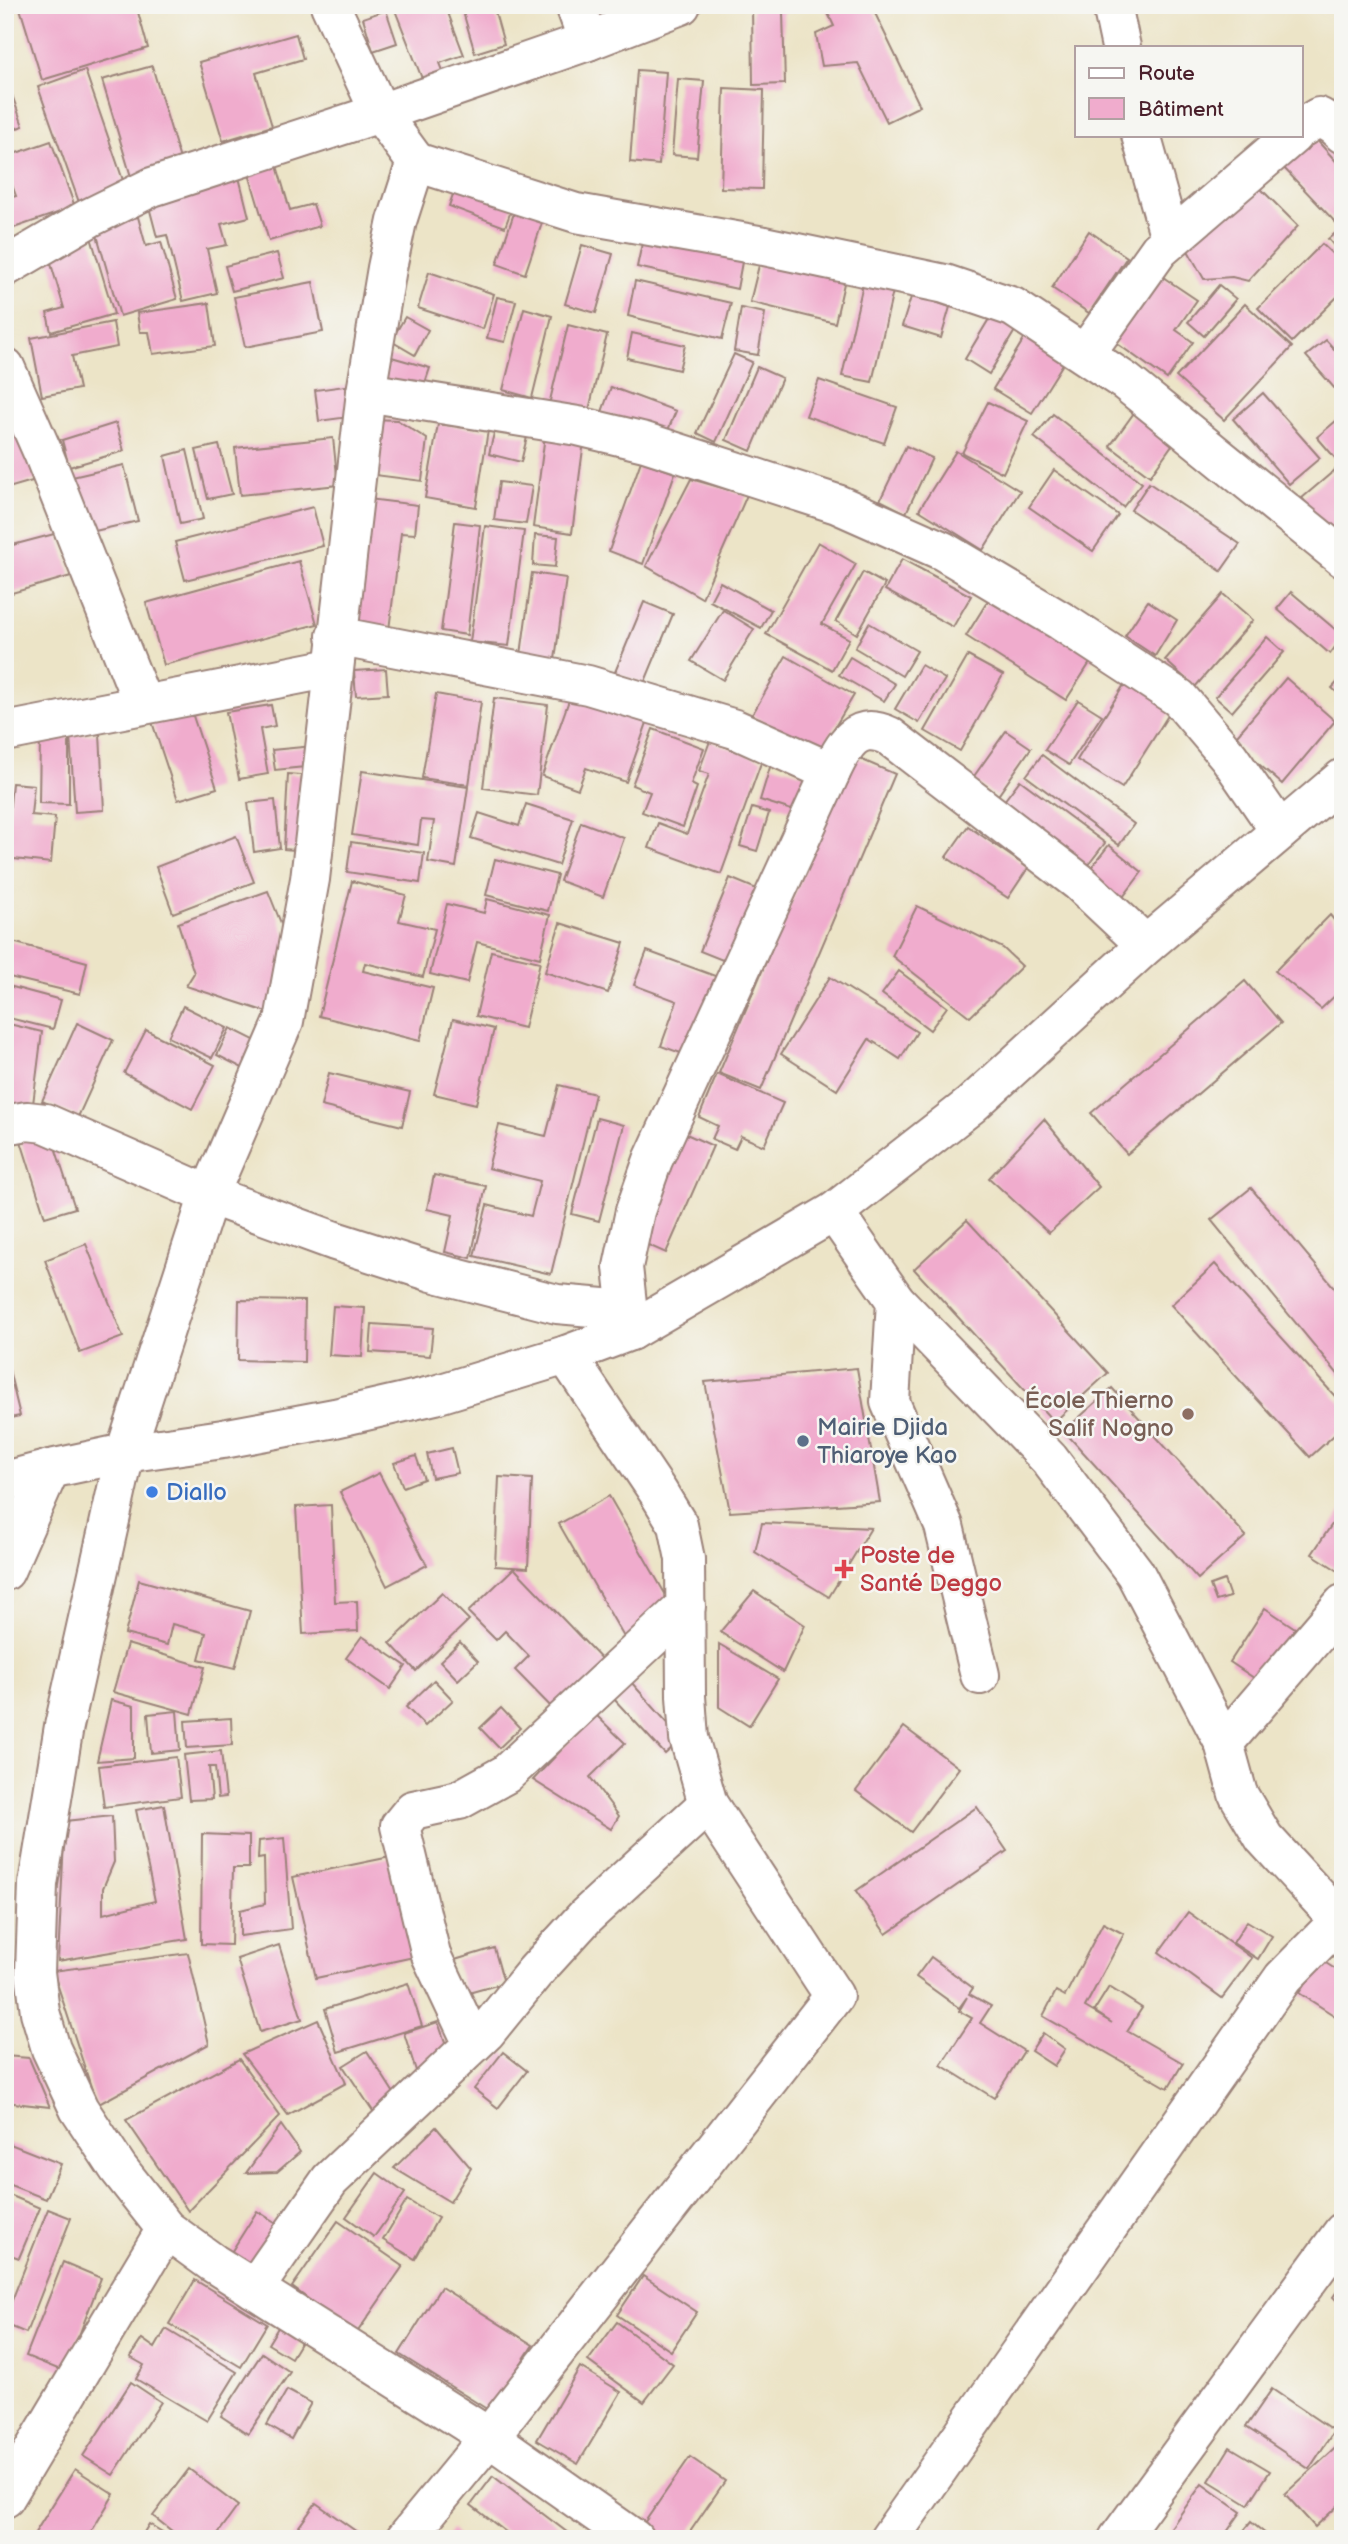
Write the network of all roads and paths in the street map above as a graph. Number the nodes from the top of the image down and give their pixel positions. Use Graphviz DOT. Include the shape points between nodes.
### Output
graph roads {
  1 [pos="330,5"];
  2 [pos="575,5"];
  3 [pos="681,5"];
  4 [pos="1112,5"];
  5 [pos="588,41"];
  6 [pos="1121,46"];
  7 [pos="380,113"];
  8 [pos="1302,127"];
  9 [pos="1343,134"];
  10 [pos="1141,136"];
  11 [pos="1292,136"];
  12 [pos="416,162"];
  13 [pos="1170,238"];
  14 [pos="5,267"];
  15 [pos="1085,354"];
  16 [pos="5,367"];
  17 [pos="366,393"];
  18 [pos="1343,558"];
  19 [pos="334,652"];
  20 [pos="143,704"];
  21 [pos="5,732"];
  22 [pos="831,772"];
  23 [pos="1343,778"];
  24 [pos="1280,831"];
  25 [pos="1146,945"];
  26 [pos="5,1125"];
  27 [pos="209,1195"];
  28 [pos="834,1212"];
  29 [pos="896,1301"];
  30 [pos="629,1321"];
  31 [pos="566,1355"];
  32 [pos="125,1453"];
  33 [pos="50,1469"];
  34 [pos="5,1481"];
  35 [pos="5,1571"];
  36 [pos="1343,1604"];
  37 [pos="686,1606"];
  38 [pos="979,1675"];
  39 [pos="1224,1743"];
  40 [pos="708,1804"];
  41 [pos="1342,1920"];
  42 [pos="473,2044"];
  43 [pos="166,2229"];
  44 [pos="1343,2232"];
  45 [pos="254,2289"];
  46 [pos="489,2437"];
  47 [pos="5,2498"];
  48 [pos="405,2539"];
  49 [pos="634,2539"];
  50 [pos="889,2539"];
  51 [pos="1118,2539"];
  1 -- 7 [label="street"];
  2 -- 5 [label="street"];
  3 -- 5 [label="street"];
  4 -- 6 [label="street"];
  5 -- 7 [label="street"];
  7 -- 12 [label="street"];
  7 -- 14 [label="street" via="152,187"];
  8 -- 9 [label="street" via="1319,117"];
  10 -- 13 [label="street"];
  11 -- 13 [label="street"];
  12 -- 15 [label="street" via="576,213 946,284 1013,307"];
  12 -- 17 [label="street" via="397,221"];
  13 -- 15 [label="street"];
  15 -- 18 [label="street"];
  16 -- 20 [label="street"];
  17 -- 19 [label="street"];
  17 -- 24 [label="street" via="578,426 645,442 837,504 943,551 1179,698 1229,757"];
  19 -- 20 [label="street"];
  19 -- 22 [label="street" via="588,685 735,729"];
  19 -- 27 [label="street" via="310,879 284,1021"];
  20 -- 21 [label="street"];
  22 -- 25 [label="street" via="851,738 866,732 889,736 1079,881"];
  22 -- 30 [label="street" via="653,1160 623,1267"];
  23 -- 24 [label="street"];
  24 -- 25 [label="street"];
  25 -- 28 [label="street" via="971,1105"];
  26 -- 27 [label="street" via="45,1122"];
  27 -- 30 [label="street" via="432,1272"];
  27 -- 32 [label="street"];
  28 -- 29 [label="street"];
  28 -- 30 [label="street"];
  29 -- 38 [label="street" via="890,1402 944,1526"];
  29 -- 39 [label="street" via="1049,1459 1135,1573"];
  30 -- 31 [label="street"];
  31 -- 32 [label="street" via="435,1395 335,1418"];
  31 -- 37 [label="street" via="678,1525 685,1559"];
  32 -- 33 [label="street"];
  32 -- 43 [label="street" via="62,1739 38,1884 35,1972 51,2049 79,2109"];
  33 -- 34 [label="street"];
  33 -- 35 [label="street"];
  36 -- 39 [label="street"];
  37 -- 40 [label="street" via="688,1738"];
  37 -- 42 [label="street" via="506,1774 459,1800 413,1810 400,1826 431,1955"];
  39 -- 41 [label="street" via="1238,1794 1264,1838"];
  40 -- 42 [label="street" via="586,1916"];
  40 -- 46 [label="street" via="834,1996"];
  41 -- 50 [label="street" via="1283,1978"];
  42 -- 45 [label="street" via="330,2180"];
  43 -- 45 [label="street"];
  43 -- 47 [label="street"];
  44 -- 51 [label="street"];
  45 -- 46 [label="street"];
  46 -- 48 [label="street"];
  46 -- 49 [label="street"];
}
